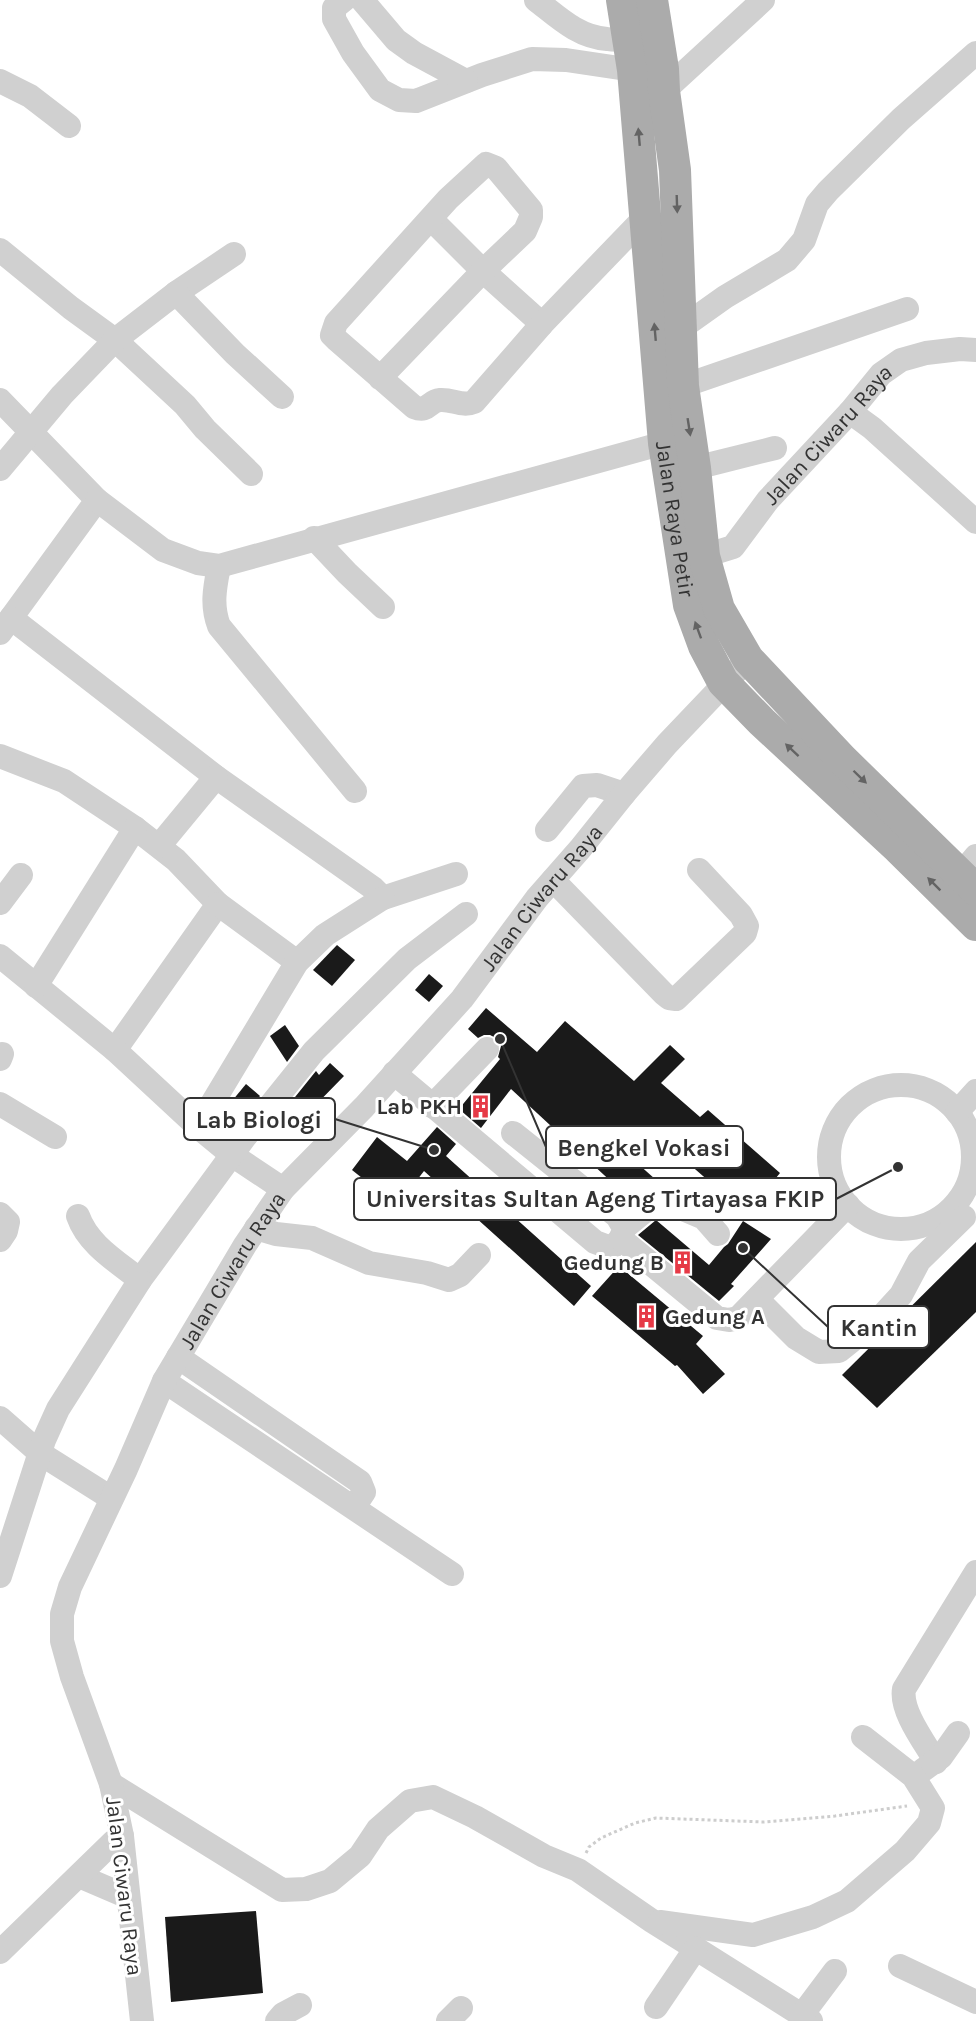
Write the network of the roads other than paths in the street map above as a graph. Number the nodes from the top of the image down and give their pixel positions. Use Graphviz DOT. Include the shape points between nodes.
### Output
graph roads {
  1 [pos="344,0"];
  2 [pos="362,0"];
  3 [pos="536,0"];
  4 [pos="622,0"];
  5 [pos="651,0"];
  6 [pos="763,0"];
  7 [pos="644,38"];
  8 [pos="976,53"];
  9 [pos="653,77"];
  10 [pos="0,81"];
  11 [pos="466,81"];
  12 [pos="69,126"];
  13 [pos="645,216"];
  14 [pos="431,219"];
  15 [pos="0,250"];
  16 [pos="234,254"];
  17 [pos="483,271"];
  18 [pos="176,293"];
  19 [pos="907,309"];
  20 [pos="542,324"];
  21 [pos="680,328"];
  22 [pos="115,340"];
  23 [pos="976,350"];
  24 [pos="380,378"];
  25 [pos="683,386"];
  26 [pos="282,397"];
  27 [pos="0,400"];
  28 [pos="858,418"];
  29 [pos="30,432"];
  30 [pos="664,443"];
  31 [pos="775,448"];
  32 [pos="695,468"];
  33 [pos="0,470"];
  34 [pos="251,474"];
  35 [pos="97,500"];
  36 [pos="976,522"];
  37 [pos="314,538"];
  38 [pos="704,556"];
  39 [pos="219,566"];
  40 [pos="383,607"];
  41 [pos="5,626"];
  42 [pos="748,659"];
  43 [pos="723,682"];
  44 [pos="0,756"];
  45 [pos="216,777"];
  46 [pos="355,791"];
  47 [pos="624,794"];
  48 [pos="135,828"];
  49 [pos="547,830"];
  50 [pos="159,846"];
  51 [pos="699,870"];
  52 [pos="456,874"];
  53 [pos="971,874"];
  54 [pos="21,875"];
  55 [pos="553,880"];
  56 [pos="383,898"];
  57 [pos="0,903"];
  58 [pos="218,904"];
  59 [pos="466,914"];
  60 [pos="976,925"];
  61 [pos="0,956"];
  62 [pos="297,962"];
  63 [pos="36,986"];
  64 [pos="487,1049"];
  65 [pos="115,1050"];
  66 [pos="394,1073"];
  67 [pos="976,1091"];
  68 [pos="0,1104"];
  69 [pos="432,1106"];
  70 [pos="957,1112"];
  71 [pos="198,1128"];
  72 [pos="513,1133"];
  73 [pos="55,1137"];
  74 [pos="232,1155"];
  75 [pos="284,1189"];
  76 [pos="848,1205"];
  77 [pos="0,1214"];
  78 [pos="78,1216"];
  79 [pos="964,1217"];
  80 [pos="256,1228"];
  81 [pos="623,1234"];
  82 [pos="718,1234"];
  83 [pos="0,1240"];
  84 [pos="479,1255"];
  85 [pos="140,1280"];
  86 [pos="757,1299"];
  87 [pos="178,1357"];
  88 [pos="164,1380"];
  89 [pos="213,1381"];
  90 [pos="198,1403"];
  91 [pos="0,1418"];
  92 [pos="41,1454"];
  93 [pos="111,1498"];
  94 [pos="354,1507"];
  95 [pos="976,1572"];
  96 [pos="452,1574"];
  97 [pos="0,1576"];
  98 [pos="958,1733"];
  99 [pos="863,1737"];
  100 [pos="936,1762"];
  101 [pos="913,1776"];
  102 [pos="111,1784"];
  103 [pos="122,1836"];
  104 [pos="80,1876"];
  105 [pos="128,1897"];
  106 [pos="652,1921"];
  107 [pos="696,1948"];
  108 [pos="0,1952"];
  109 [pos="900,1966"];
  110 [pos="835,1971"];
  111 [pos="976,2002"];
  112 [pos="300,2005"];
  113 [pos="656,2007"];
  114 [pos="976,2011"];
  115 [pos="806,2018"];
  116 [pos="139,2019"];
  117 [pos="277,2021"];
  118 [pos="970,2021"];
  1 -- 11 [label="street" via="334,8 334,19 380,90 399,100 416,100"];
  2 -- 11 [label="street" via="396,40"];
  3 -- 7 [label="street" via="572,29 606,39"];
  4 -- 7 [label="main road, Jalan Raya Petir"];
  5 -- 7 [label="main road, Jalan Raya Petir"];
  6 -- 9 [label="street"];
  7 -- 9 [label="main road, Jalan Raya Petir"];
  8 -- 21 [label="street" via="828,191 817,204 804,240 787,260"];
  9 -- 11 [label="street" via="566,60 532,59"];
  13 -- 9 [label="main road, Jalan Raya Petir, one-way"];
  9 -- 21 [label="main road, Jalan Raya Petir, one-way" via="675,170"];
  10 -- 12 [label="street" via="30,96"];
  13 -- 20 [label="street"];
  30 -- 13 [label="main road, Jalan Raya Petir, one-way"];
  14 -- 17 [label="street"];
  14 -- 17 [label="street" via="486,164 496,168 531,210 531,217 525,231"];
  14 -- 24 [label="street" via="332,329 332,335"];
  15 -- 22 [label="street"];
  16 -- 18 [label="street"];
  17 -- 20 [label="street"];
  17 -- 24 [label="street"];
  18 -- 22 [label="street"];
  18 -- 26 [label="street"];
  19 -- 25 [label="street"];
  20 -- 24 [label="street" via="470,404 441,400 428,408 418,408"];
  21 -- 25 [label="main road, Jalan Raya Petir"];
  22 -- 29 [label="street"];
  22 -- 34 [label="street"];
  23 -- 28 [label="street, Jalan Ciwaru Raya" via="937,352 901,360 881,374"];
  25 -- 32 [label="main road, Jalan Raya Petir, one-way"];
  27 -- 29 [label="street"];
  28 -- 36 [label="street"];
  28 -- 38 [label="street, Jalan Ciwaru Raya" via="768,500 733,547"];
  29 -- 33 [label="street"];
  29 -- 35 [label="street"];
  30 -- 37 [label="street"];
  43 -- 30 [label="main road, Jalan Raya Petir, one-way" via="704,646 689,604"];
  31 -- 32 [label="street"];
  32 -- 38 [label="main road, Jalan Raya Petir"];
  35 -- 39 [label="street" via="163,550"];
  35 -- 41 [label="street"];
  37 -- 39 [label="street"];
  37 -- 40 [label="street"];
  38 -- 42 [label="main road, Jalan Raya Petir" via="719,609"];
  39 -- 46 [label="street" via="213,595 219,626"];
  41 -- 45 [label="street"];
  42 -- 43 [label="street, Jalan Ciwaru Raya"];
  42 -- 53 [label="main road, Jalan Raya Petir, one-way" via="842,759"];
  43 -- 47 [label="street, Jalan Ciwaru Raya"];
  60 -- 43 [label="main road, Jalan Raya Petir, one-way"];
  44 -- 48 [label="street" via="63,781"];
  45 -- 50 [label="street"];
  45 -- 56 [label="street"];
  47 -- 49 [label="street" via="597,785 583,786"];
  47 -- 55 [label="street, Jalan Ciwaru Raya"];
  48 -- 50 [label="street"];
  48 -- 63 [label="street"];
  50 -- 58 [label="street"];
  51 -- 55 [label="street" via="747,926 745,933 676,999 664,994"];
  52 -- 56 [label="street"];
  54 -- 57 [label="street"];
  55 -- 66 [label="street, Jalan Ciwaru Raya" via="462,999"];
  56 -- 62 [label="street" via="326,936"];
  58 -- 62 [label="street"];
  58 -- 65 [label="street"];
  59 -- 74 [label="street" via="406,959 314,1051"];
  61 -- 63 [label="street"];
  62 -- 71 [label="street"];
  63 -- 65 [label="street"];
  64 -- 69 [label="street"];
  65 -- 71 [label="street"];
  66 -- 69 [label="street"];
  66 -- 75 [label="street, Jalan Ciwaru Raya"];
  67 -- 70 [label="street"];
  68 -- 73 [label="street"];
  69 -- 81 [label="street" via="595,1242 611,1248"];
  70 -- 76 [label="street" via="936,1094 910,1086 884,1087 854,1103 834,1130 829,1156 834,1182"];
  70 -- 79 [label="street" via="969,1133 973,1158 963,1193"];
  71 -- 74 [label="street"];
  72 -- 81 [label="street" via="617,1216"];
  74 -- 75 [label="street"];
  74 -- 85 [label="street"];
  75 -- 80 [label="street, Jalan Ciwaru Raya"];
  76 -- 79 [label="street" via="870,1222 896,1228"];
  76 -- 86 [label="street"];
  77 -- 83 [label="street" via="8,1225"];
  78 -- 85 [label="street" via="90,1239"];
  79 -- 86 [label="street" via="919,1261 901,1295 879,1319 839,1351 819,1352 796,1338"];
  80 -- 84 [label="street" via="312,1238 369,1263 449,1280 460,1275"];
  80 -- 87 [label="street, Jalan Ciwaru Raya"];
  81 -- 82 [label="street" via="651,1206 663,1204 704,1218"];
  81 -- 86 [label="street" via="717,1318 738,1318"];
  85 -- 92 [label="street" via="58,1409"];
  87 -- 88 [label="street, Jalan Ciwaru Raya"];
  87 -- 89 [label="street"];
  88 -- 90 [label="street"];
  88 -- 93 [label="street, Jalan Ciwaru Raya"];
  89 -- 90 [label="street"];
  89 -- 94 [label="street" via="360,1482 364,1491"];
  90 -- 94 [label="street"];
  91 -- 92 [label="street"];
  92 -- 93 [label="street"];
  92 -- 97 [label="street"];
  93 -- 102 [label="street, Jalan Ciwaru Raya" via="70,1587 62,1614 62,1641 72,1677"];
  94 -- 96 [label="street"];
  95 -- 100 [label="street" via="904,1689 907,1711"];
  98 -- 100 [label="street"];
  99 -- 101 [label="street"];
  100 -- 101 [label="street"];
  101 -- 106 [label="street" via="933,1808 929,1823 905,1851 847,1901 813,1917 753,1935"];
  102 -- 103 [label="street, Jalan Ciwaru Raya"];
  102 -- 106 [label="street" via="282,1890 306,1889 330,1881 360,1856 378,1829 410,1801 433,1797 578,1870"];
  103 -- 104 [label="street"];
  103 -- 105 [label="street, Jalan Ciwaru Raya"];
  104 -- 105 [label="street"];
  104 -- 108 [label="street"];
  105 -- 116 [label="street, Jalan Ciwaru Raya"];
  106 -- 107 [label="street"];
  107 -- 113 [label="street"];
  107 -- 115 [label="street"];
  109 -- 111 [label="street"];
  110 -- 115 [label="street"];
  112 -- 117 [label="street"];
  114 -- 118 [label="street"];
}
